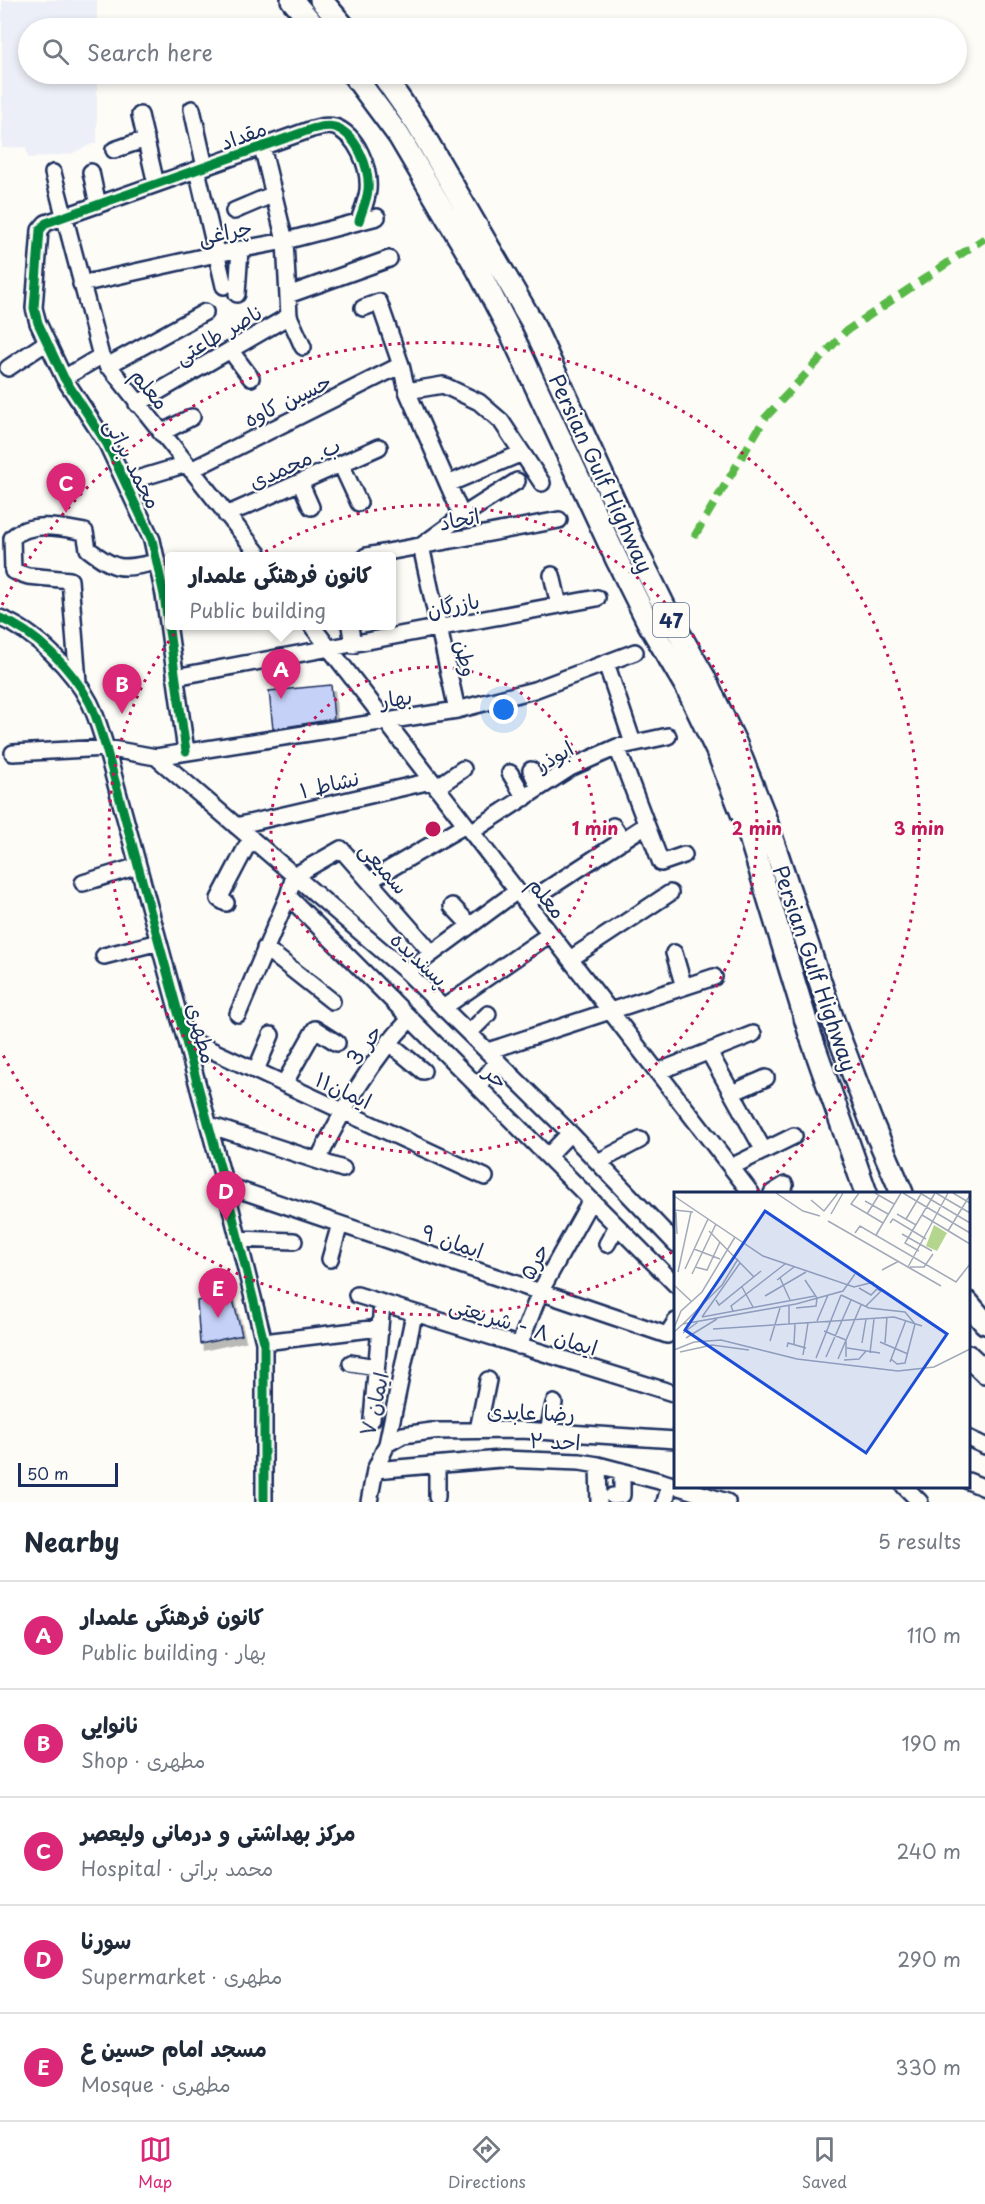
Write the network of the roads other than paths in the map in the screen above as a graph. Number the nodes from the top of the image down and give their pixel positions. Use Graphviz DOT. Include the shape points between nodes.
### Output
graph roads {
  1 [pos="292,0"];
  2 [pos="321,0"];
  3 [pos="307,18"];
  4 [pos="336,18"];
  5 [pos="360,84"];
  6 [pos="389,84"];
  7 [pos="192,108"];
  8 [pos="140,115"];
  9 [pos="146,139"];
  10 [pos="262,147"];
  11 [pos="114,150"];
  12 [pos="201,168"];
  13 [pos="91,172"];
  14 [pos="53,173"];
  15 [pos="156,184"];
  16 [pos="274,194"];
  17 [pos="98,205"];
  18 [pos="234,211"];
  19 [pos="377,217"];
  20 [pos="63,218"];
  21 [pos="359,221"];
  22 [pos="285,241"];
  23 [pos="240,249"];
  24 [pos="216,254"];
  25 [pos="389,259"];
  26 [pos="81,284"];
  27 [pos="224,286"];
  28 [pos="237,294"];
  29 [pos="288,295"];
  30 [pos="363,308"];
  31 [pos="205,312"];
  32 [pos="289,316"];
  33 [pos="47,342"];
  34 [pos="303,347"];
  35 [pos="230,350"];
  36 [pos="104,361"];
  37 [pos="401,365"];
  38 [pos="8,368"];
  39 [pos="64,378"];
  40 [pos="251,378"];
  41 [pos="407,391"];
  42 [pos="137,404"];
  43 [pos="192,417"];
  44 [pos="161,433"];
  45 [pos="379,447"];
  46 [pos="522,453"];
  47 [pos="341,464"];
  48 [pos="189,467"];
  49 [pos="517,481"];
  50 [pos="127,482"];
  51 [pos="300,482"];
  52 [pos="542,483"];
  53 [pos="448,484"];
  54 [pos="359,503"];
  55 [pos="311,507"];
  56 [pos="226,515"];
  57 [pos="462,516"];
  58 [pos="559,520"];
  59 [pos="421,546"];
  60 [pos="257,552"];
  61 [pos="388,552"];
  62 [pos="157,562"];
  63 [pos="552,575"];
  64 [pos="165,588"];
  65 [pos="597,598"];
  66 [pos="559,605"];
  67 [pos="0,618"];
  68 [pos="439,628"];
  69 [pos="170,630"];
  70 [pos="315,630"];
  71 [pos="351,630"];
  72 [pos="353,645"];
  73 [pos="330,650"];
  74 [pos="635,652"];
  75 [pos="606,663"];
  76 [pos="175,677"];
  77 [pos="78,682"];
  78 [pos="457,710"];
  79 [pos="384,720"];
  80 [pos="668,736"];
  81 [pos="633,743"];
  82 [pos="617,747"];
  83 [pos="106,748"];
  84 [pos="186,752"];
  85 [pos="13,753"];
  86 [pos="156,757"];
  87 [pos="463,769"];
  88 [pos="531,770"];
  89 [pos="510,773"];
  90 [pos="434,784"];
  91 [pos="539,788"];
  92 [pos="525,798"];
  93 [pos="646,825"];
  94 [pos="236,826"];
  95 [pos="613,826"];
  96 [pos="468,828"];
  97 [pos="251,838"];
  98 [pos="623,841"];
  99 [pos="684,855"];
  100 [pos="138,866"];
  101 [pos="294,876"];
  102 [pos="369,881"];
  103 [pos="83,883"];
  104 [pos="670,893"];
  105 [pos="288,896"];
  106 [pos="522,897"];
  107 [pos="226,903"];
  108 [pos="452,906"];
  109 [pos="470,925"];
  110 [pos="550,934"];
  111 [pos="159,942"];
  112 [pos="265,948"];
  113 [pos="432,953"];
  114 [pos="674,953"];
  115 [pos="104,956"];
  116 [pos="570,959"];
  117 [pos="407,972"];
  118 [pos="714,977"];
  119 [pos="684,987"];
  120 [pos="332,1001"];
  121 [pos="443,1008"];
  122 [pos="609,1011"];
  123 [pos="238,1014"];
  124 [pos="488,1014"];
  125 [pos="410,1019"];
  126 [pos="469,1033"];
  127 [pos="753,1034"];
  128 [pos="271,1035"];
  129 [pos="185,1038"];
  130 [pos="388,1042"];
  131 [pos="337,1043"];
  132 [pos="708,1052"];
  133 [pos="493,1056"];
  134 [pos="256,1070"];
  135 [pos="423,1071"];
  136 [pos="657,1072"];
  137 [pos="766,1078"];
  138 [pos="284,1084"];
  139 [pos="478,1086"];
  140 [pos="732,1093"];
  141 [pos="342,1111"];
  142 [pos="209,1125"];
  143 [pos="570,1133"];
  144 [pos="794,1136"];
  145 [pos="640,1140"];
  146 [pos="765,1151"];
  147 [pos="548,1156"];
  148 [pos="318,1160"];
  149 [pos="598,1162"];
  150 [pos="731,1167"];
  151 [pos="343,1169"];
  152 [pos="485,1177"];
  153 [pos="225,1185"];
  154 [pos="750,1192"];
  155 [pos="866,1192"];
  156 [pos="902,1192"];
  157 [pos="591,1200"];
  158 [pos="340,1224"];
  159 [pos="617,1226"];
  160 [pos="238,1239"];
  161 [pos="294,1241"];
  162 [pos="674,1242"];
  163 [pos="607,1244"];
  164 [pos="330,1259"];
  165 [pos="674,1283"];
  166 [pos="540,1292"];
  167 [pos="357,1295"];
  168 [pos="382,1304"];
  169 [pos="970,1304"];
  170 [pos="414,1314"];
  171 [pos="985,1323"];
  172 [pos="674,1324"];
  173 [pos="379,1328"];
  174 [pos="264,1342"];
  175 [pos="519,1346"];
  176 [pos="970,1357"];
  177 [pos="351,1363"];
  178 [pos="376,1367"];
  179 [pos="985,1372"];
  180 [pos="488,1380"];
  181 [pos="674,1393"];
  182 [pos="554,1403"];
  183 [pos="372,1419"];
  184 [pos="478,1430"];
  185 [pos="548,1431"];
  186 [pos="970,1438"];
  187 [pos="674,1440"];
  188 [pos="387,1444"];
  189 [pos="985,1446"];
  190 [pos="598,1465"];
  191 [pos="437,1466"];
  192 [pos="375,1470"];
  193 [pos="622,1471"];
  194 [pos="970,1481"];
  195 [pos="670,1484"];
  196 [pos="674,1485"];
  197 [pos="680,1487"];
  198 [pos="906,1487"];
  199 [pos="985,1488"];
  200 [pos="613,1496"];
  201 [pos="437,1497"];
  202 [pos="264,1502"];
  203 [pos="369,1502"];
  204 [pos="599,1502"];
  205 [pos="665,1502"];
  206 [pos="727,1502"];
  207 [pos="920,1502"];
  1 -- 3 [label="highway"];
  2 -- 4 [label="highway"];
  5 -- 155 [label="highway, Persian Gulf Highway / 47" via="399,136 478,270 617,560 687,688 717,753 745,820 810,1034"];
  6 -- 156 [label="highway, Persian Gulf Highway / 47" via="417,124 531,322 636,549 735,742 763,812 835,1026"];
  7 -- 12 [label="street"];
  8 -- 9 [label="street"];
  9 -- 11 [label="street"];
  9 -- 15 [label="street"];
  10 -- 12 [label="street, مقداد"];
  10 -- 16 [label="street"];
  10 -- 21 [label="street, مقداد" via="325,126 346,134 361,154 366,169 368,188"];
  12 -- 15 [label="street, مقداد"];
  12 -- 24 [label="street"];
  13 -- 17 [label="street"];
  14 -- 20 [label="street, معلم"];
  15 -- 17 [label="street, مقداد"];
  16 -- 18 [label="street"];
  16 -- 22 [label="street"];
  17 -- 20 [label="street, مقداد"];
  19 -- 21 [label="street, چراغی"];
  20 -- 26 [label="street, معلم"];
  20 -- 33 [label="street, محمد براتی" via="46,223 40,230 34,308"];
  21 -- 22 [label="street, چراغی"];
  22 -- 23 [label="street, چراغی"];
  22 -- 29 [label="street"];
  23 -- 24 [label="street, چراغی"];
  23 -- 28 [label="street"];
  24 -- 26 [label="street, چراغی"];
  24 -- 27 [label="street"];
  25 -- 29 [label="street"];
  26 -- 36 [label="street, معلم"];
  29 -- 32 [label="street"];
  30 -- 37 [label="street" via="379,302"];
  31 -- 36 [label="street"];
  32 -- 34 [label="street"];
  32 -- 35 [label="street, ناصر طاعتی"];
  33 -- 38 [label="street"];
  33 -- 39 [label="street, محمد براتی"];
  35 -- 40 [label="street"];
  35 -- 42 [label="street, ناصر طاعتی"];
  36 -- 39 [label="street"];
  36 -- 42 [label="street, معلم"];
  37 -- 41 [label="street"];
  37 -- 48 [label="street, حسین کاوه"];
  39 -- 50 [label="street, محمد براتی"];
  41 -- 46 [label="street" via="443,385 478,402 501,421"];
  41 -- 53 [label="street"];
  42 -- 44 [label="street, معلم"];
  43 -- 44 [label="street"];
  44 -- 48 [label="street, معلم"];
  45 -- 47 [label="street, ب. محمدی"];
  46 -- 52 [label="street"];
  46 -- 53 [label="street"];
  47 -- 51 [label="street, ب. محمدی"];
  47 -- 54 [label="street"];
  48 -- 50 [label="street, حسین کاوه"];
  48 -- 56 [label="street, معلم"];
  49 -- 57 [label="street"];
  50 -- 62 [label="street, محمد براتی" via="152,540"];
  51 -- 55 [label="street"];
  51 -- 56 [label="street, ب. محمدی"];
  53 -- 57 [label="street"];
  56 -- 60 [label="street, معلم"];
  57 -- 59 [label="street"];
  58 -- 59 [label="street, اتحاد"];
  59 -- 61 [label="street, اتحاد"];
  59 -- 68 [label="street, وطن"];
  62 -- 64 [label="street, محمد براتی"];
  62 -- 77 [label="street" via="121,569 88,549 85,532 54,526 19,531 12,538 13,571 70,580"];
  63 -- 66 [label="street"];
  65 -- 66 [label="street, بازرگان"];
  66 -- 68 [label="street, بازرگان"];
  67 -- 77 [label="street, مطهری" via="57,657"];
  68 -- 72 [label="street, بازرگان"];
  68 -- 78 [label="street, وطن"];
  69 -- 76 [label="street, محمد براتی"];
  70 -- 73 [label="street, معلم"];
  71 -- 72 [label="street"];
  72 -- 73 [label="street, بازرگان"];
  73 -- 76 [label="street, بازرگان"];
  73 -- 79 [label="street, معلم"];
  74 -- 75 [label="street, بهار"];
  75 -- 78 [label="street, بهار" via="534,690"];
  75 -- 81 [label="street"];
  76 -- 84 [label="street, محمد براتی"];
  77 -- 83 [label="street, مطهری"];
  78 -- 79 [label="street, بهار"];
  79 -- 84 [label="street, بهار"];
  79 -- 90 [label="street, معلم"];
  80 -- 81 [label="street, ابوذر"];
  81 -- 82 [label="street, ابوذر"];
  82 -- 91 [label="street, ابوذر" via="570,768"];
  82 -- 93 [label="street"];
  83 -- 85 [label="street"];
  83 -- 86 [label="street"];
  83 -- 100 [label="street, مطهری"];
  84 -- 86 [label="street, بهار"];
  86 -- 94 [label="street, پسندیده"];
  87 -- 90 [label="street"];
  88 -- 91 [label="street"];
  89 -- 92 [label="street"];
  90 -- 94 [label="street, نشاط ۱"];
  90 -- 96 [label="street, معلم"];
  91 -- 92 [label="street, ابوذر"];
  92 -- 96 [label="street, ابوذر"];
  93 -- 98 [label="street"];
  93 -- 99 [label="street" via="661,863"];
  94 -- 97 [label="street, پسندیده"];
  95 -- 98 [label="street"];
  96 -- 102 [label="street, ابوذر"];
  96 -- 106 [label="street, معلم"];
  97 -- 101 [label="street, پسندیده"];
  97 -- 107 [label="street" via="219,899"];
  98 -- 106 [label="street"];
  100 -- 103 [label="street"];
  100 -- 111 [label="street, مطهری"];
  101 -- 102 [label="street, سمیعی" via="341,849"];
  101 -- 105 [label="street"];
  101 -- 117 [label="street, پسندیده"];
  102 -- 113 [label="street, سمیعی"];
  104 -- 116 [label="street"];
  105 -- 112 [label="street"];
  105 -- 125 [label="street, حر"];
  106 -- 109 [label="street"];
  106 -- 110 [label="street, معلم"];
  108 -- 109 [label="street"];
  109 -- 113 [label="street"];
  110 -- 116 [label="street, معلم"];
  110 -- 121 [label="street"];
  111 -- 115 [label="street"];
  111 -- 129 [label="street, مطهری"];
  112 -- 120 [label="street" via="294,979"];
  112 -- 123 [label="street"];
  113 -- 117 [label="street"];
  114 -- 119 [label="street"];
  116 -- 122 [label="street, معلم"];
  117 -- 121 [label="street, پسندیده"];
  118 -- 119 [label="street"];
  119 -- 122 [label="street"];
  121 -- 126 [label="street, پسندیده"];
  122 -- 133 [label="street"];
  122 -- 136 [label="street, معلم"];
  124 -- 126 [label="street"];
  125 -- 130 [label="street, حر 3"];
  125 -- 139 [label="street, حر"];
  126 -- 133 [label="street, پسندیده"];
  127 -- 132 [label="street"];
  128 -- 134 [label="street"];
  129 -- 134 [label="street, ایمان۱۱"];
  129 -- 142 [label="street, مطهری"];
  130 -- 135 [label="street"];
  130 -- 141 [label="street, حر 3"];
  131 -- 138 [label="street" via="315,1029"];
  132 -- 136 [label="street"];
  132 -- 140 [label="street"];
  133 -- 139 [label="street"];
  133 -- 143 [label="street, پسندیده"];
  134 -- 138 [label="street, ایمان۱۱"];
  136 -- 150 [label="street, معلم"];
  137 -- 140 [label="street"];
  138 -- 141 [label="street, ایمان۱۱"];
  139 -- 147 [label="street, حر"];
  140 -- 146 [label="street"];
  141 -- 148 [label="street, حر 3"];
  141 -- 152 [label="street, ایمان۱۱"];
  142 -- 148 [label="street"];
  142 -- 153 [label="street, مطهری"];
  143 -- 147 [label="street"];
  143 -- 149 [label="street, پسندیده"];
  144 -- 146 [label="street"];
  145 -- 149 [label="street"];
  146 -- 150 [label="street"];
  147 -- 157 [label="street, حر"];
  148 -- 151 [label="street"];
  149 -- 162 [label="street, پسندیده"];
  150 -- 154 [label="street, معلم"];
  153 -- 158 [label="street, ایمان ۹"];
  153 -- 160 [label="street, مطهری"];
  157 -- 159 [label="street, حر"];
  157 -- 166 [label="street, حر۵"];
  158 -- 164 [label="street"];
  158 -- 166 [label="street, ایمان ۹"];
  159 -- 163 [label="street"];
  159 -- 165 [label="street, حر"];
  160 -- 161 [label="street"];
  160 -- 174 [label="street, مطهری"];
  166 -- 172 [label="street, ایمان ۹" via="667,1335"];
  166 -- 175 [label="street, حر۵"];
  167 -- 168 [label="street, ایمان ۸ - شریعتی"];
  168 -- 170 [label="street, ایمان ۸ - شریعتی"];
  168 -- 173 [label="street"];
  169 -- 171 [label="highway"];
  170 -- 175 [label="street, ایمان ۸ - شریعتی"];
  170 -- 188 [label="street, ایمان ۷"];
  173 -- 174 [label="street"];
  173 -- 178 [label="street"];
  174 -- 202 [label="street, مطهری"];
  175 -- 181 [label="street, ایمان ۸ - شریعتی"];
  176 -- 179 [label="highway"];
  177 -- 178 [label="street"];
  178 -- 183 [label="street"];
  180 -- 184 [label="street"];
  182 -- 185 [label="street"];
  184 -- 185 [label="street, رضا عابدی"];
  184 -- 188 [label="street, رضا عابدی" via="403,1435"];
  185 -- 187 [label="street, رضا عابدی"];
  186 -- 189 [label="street"];
  188 -- 192 [label="street, ایمان ۷"];
  190 -- 191 [label="street, احد ۲" via="501,1459"];
  190 -- 193 [label="street, احد ۲"];
  190 -- 204 [label="street"];
  191 -- 192 [label="street, احد ۲"];
  191 -- 201 [label="street"];
  192 -- 203 [label="street, ایمان ۷"];
  193 -- 195 [label="street, احد ۲"];
  193 -- 200 [label="street" via="622,1495"];
  194 -- 199 [label="street"];
  195 -- 196 [label="street, احد ۲"];
  195 -- 205 [label="street"];
  197 -- 206 [label="street, احد ۲"];
  198 -- 207 [label="street"];
}
